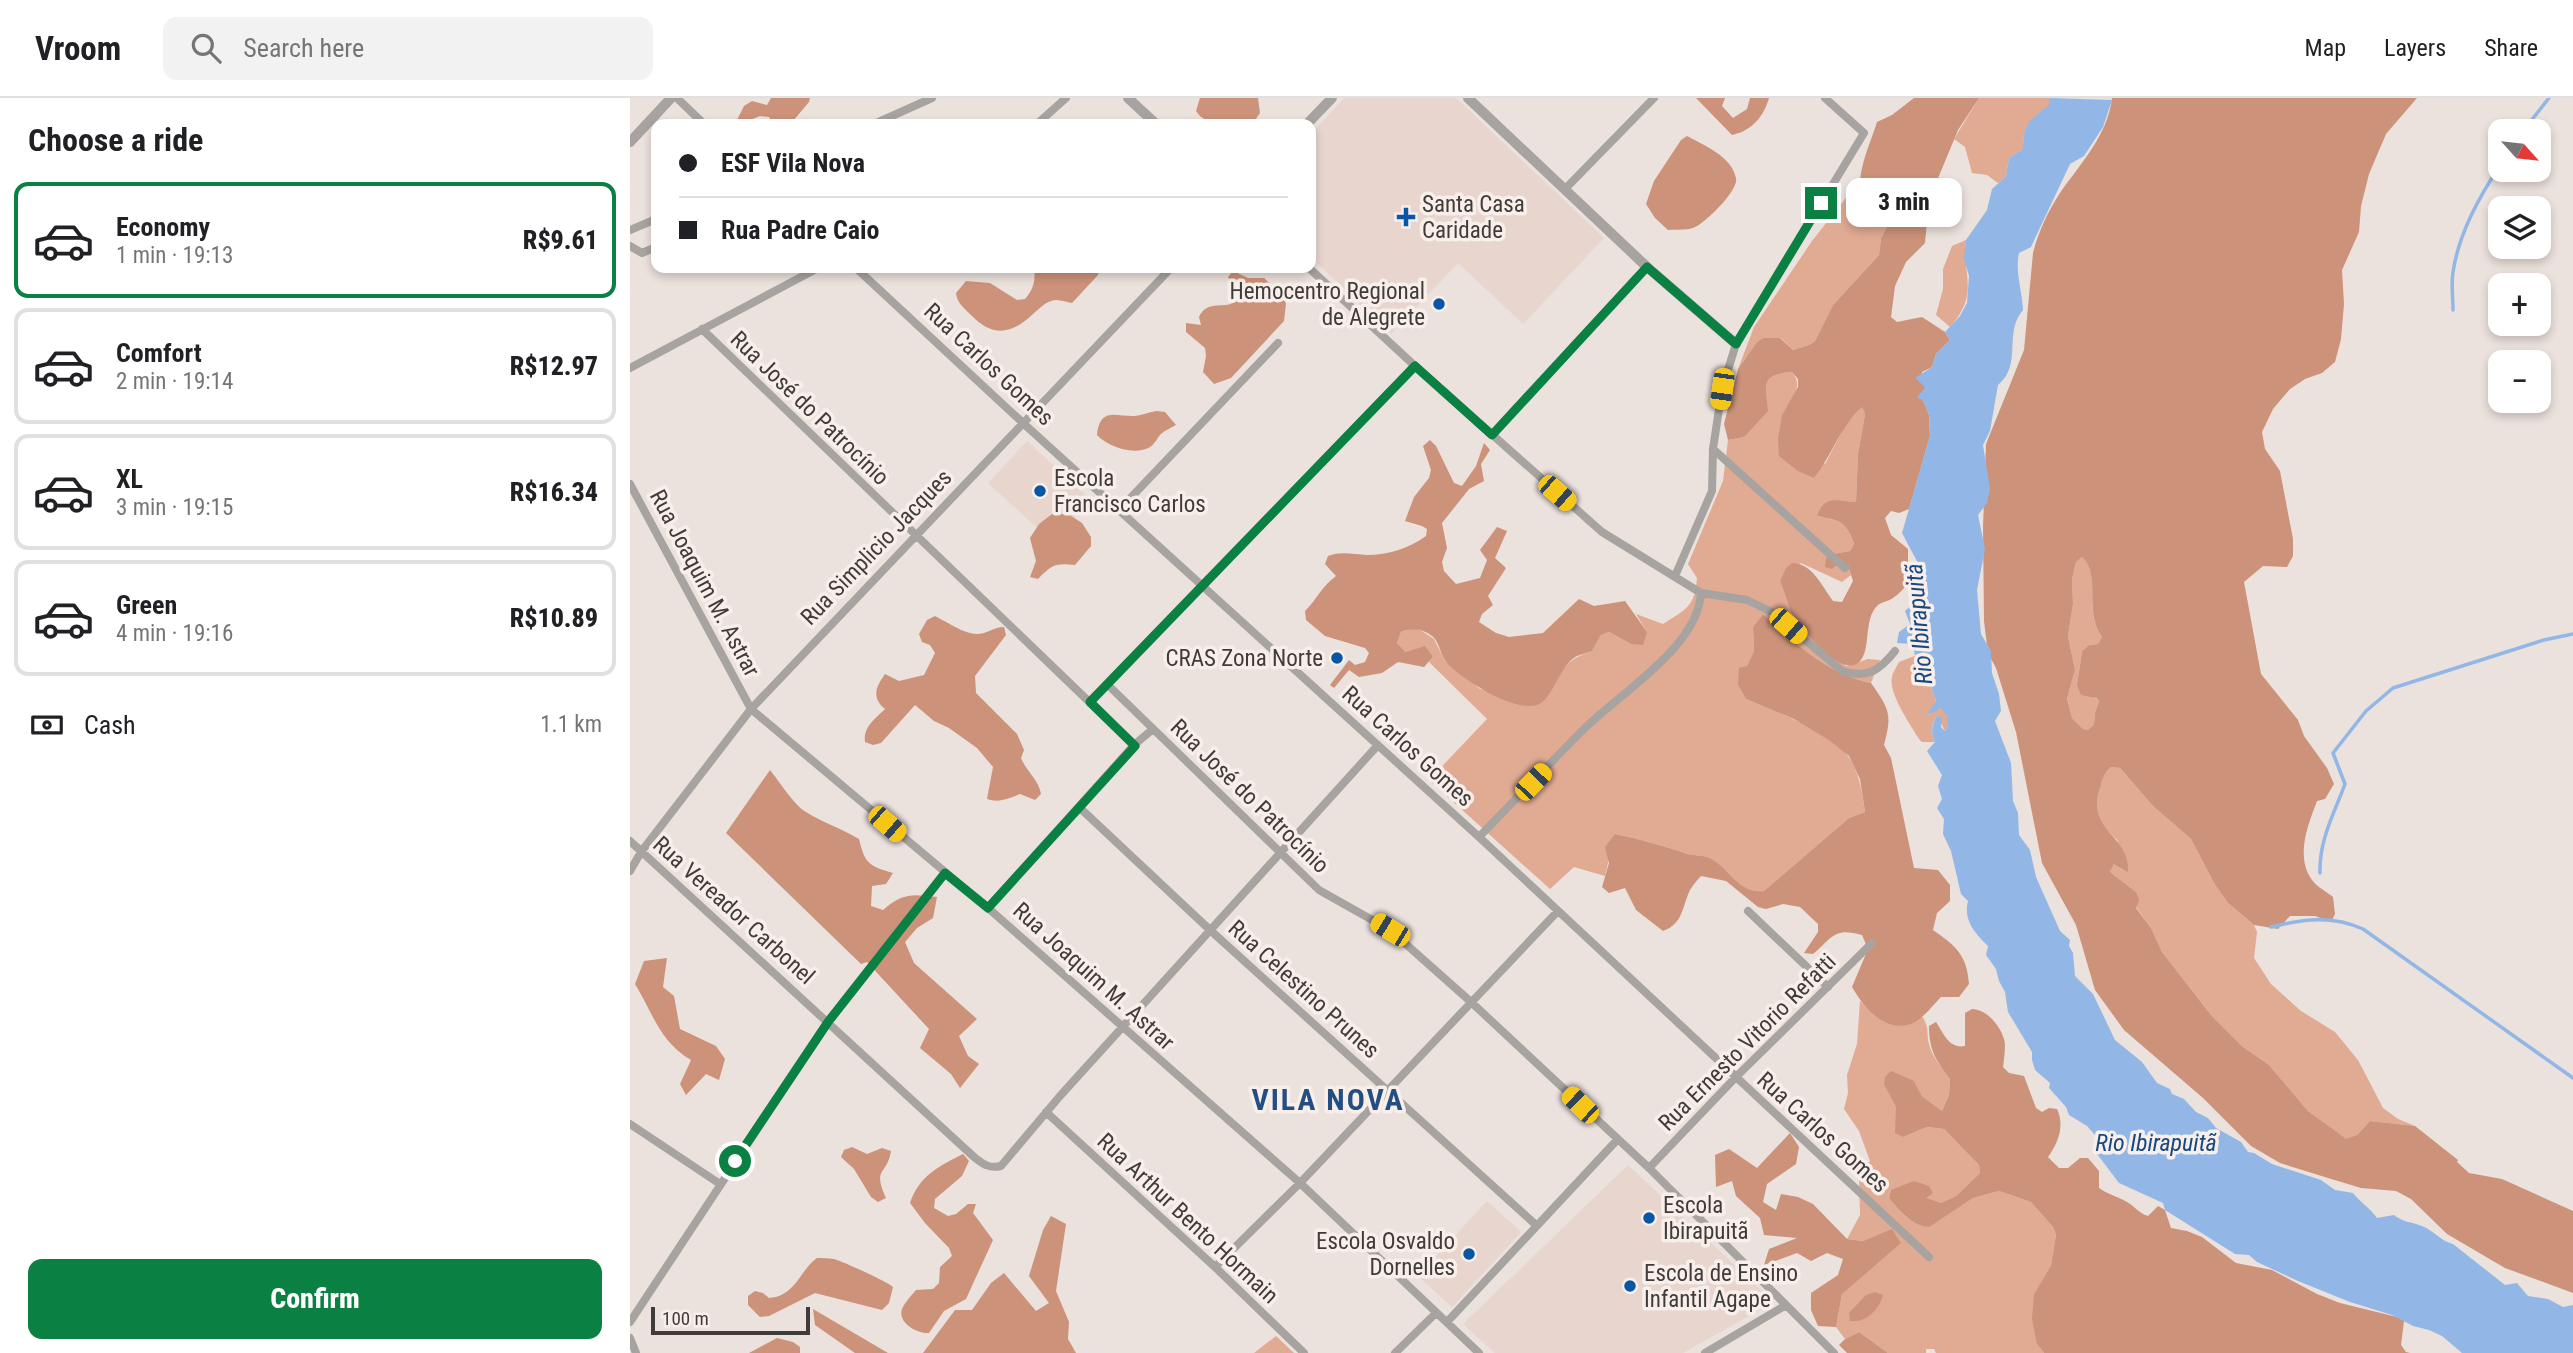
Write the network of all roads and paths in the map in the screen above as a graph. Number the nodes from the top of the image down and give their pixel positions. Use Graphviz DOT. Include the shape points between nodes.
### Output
graph roads {
  1 [pos="671,98"];
  2 [pos="677,98"];
  3 [pos="932,98"];
  4 [pos="1066,98"];
  5 [pos="1128,98"];
  6 [pos="1332,98"];
  7 [pos="1468,98"];
  8 [pos="1654,98"];
  9 [pos="1825,98"];
  10 [pos="651,119"];
  11 [pos="651,119"];
  12 [pos="699,119"];
  13 [pos="885,119"];
  14 [pos="1043,119"];
  15 [pos="1151,119"];
  16 [pos="1312,119"];
  17 [pos="630,142"];
  18 [pos="1566,188"];
  19 [pos="651,221"];
  20 [pos="630,230"];
  21 [pos="630,246"];
  22 [pos="651,249"];
  23 [pos="1647,267"];
  24 [pos="808,273"];
  25 [pos="861,273"];
  26 [pos="1166,273"];
  27 [pos="1314,273"];
  28 [pos="702,329"];
  29 [pos="1278,343"];
  30 [pos="1736,344"];
  31 [pos="1415,366"];
  32 [pos="630,368"];
  33 [pos="1023,423"];
  34 [pos="1492,435"];
  35 [pos="1713,449"];
  36 [pos="630,484"];
  37 [pos="1120,509"];
  38 [pos="915,537"];
  39 [pos="1845,568"];
  40 [pos="1675,576"];
  41 [pos="1203,585"];
  42 [pos="1700,593"];
  43 [pos="1895,652"];
  44 [pos="1108,685"];
  45 [pos="1090,702"];
  46 [pos="751,709"];
  47 [pos="1153,729"];
  48 [pos="1378,745"];
  49 [pos="1135,746"];
  50 [pos="1080,808"];
  51 [pos="1479,837"];
  52 [pos="630,841"];
  53 [pos="641,852"];
  54 [pos="1280,853"];
  55 [pos="630,871"];
  56 [pos="945,873"];
  57 [pos="988,908"];
  58 [pos="1748,911"];
  59 [pos="1557,912"];
  60 [pos="1210,930"];
  61 [pos="1872,943"];
  62 [pos="1828,987"];
  63 [pos="1471,1002"];
  64 [pos="828,1022"];
  65 [pos="1121,1027"];
  66 [pos="1735,1078"];
  67 [pos="1388,1091"];
  68 [pos="1046,1112"];
  69 [pos="630,1124"];
  70 [pos="1617,1140"];
  71 [pos="1649,1168"];
  72 [pos="1300,1183"];
  73 [pos="720,1184"];
  74 [pos="1536,1225"];
  75 [pos="1929,1257"];
  76 [pos="1215,1267"];
  77 [pos="1786,1305"];
  78 [pos="1436,1313"];
  79 [pos="630,1322"];
  80 [pos="1447,1322"];
  81 [pos="630,1338"];
  82 [pos="636,1353"];
  83 [pos="1304,1353"];
  84 [pos="1395,1353"];
  85 [pos="1479,1353"];
  86 [pos="1705,1353"];
  87 [pos="1834,1353"];
  1 -- 10 [label="street"];
  2 -- 12 [label="street"];
  3 -- 13 [label="street"];
  4 -- 14 [label="street"];
  5 -- 15 [label="street"];
  6 -- 16 [label="street"];
  7 -- 18 [label="street"];
  8 -- 18 [label="street"];
  9 -- 30 [label="street" via="1864,133"];
  11 -- 17 [label="street"];
  18 -- 23 [label="street"];
  19 -- 20 [label="street"];
  21 -- 22 [label="street" via="642,253"];
  23 -- 30 [label="street"];
  23 -- 34 [label="street"];
  24 -- 28 [label="street"];
  25 -- 33 [label="street, Rua Carlos Gomes"];
  26 -- 33 [label="street, Rua Simplicio Jacques"];
  27 -- 31 [label="street"];
  28 -- 32 [label="street"];
  28 -- 38 [label="street, Rua José do Patrocínio"];
  29 -- 37 [label="street"];
  30 -- 35 [label="street" via="1722,389"];
  31 -- 34 [label="street"];
  31 -- 41 [label="street"];
  33 -- 37 [label="street, Rua Carlos Gomes"];
  33 -- 38 [label="street, Rua Simplicio Jacques"];
  34 -- 40 [label="street" via="1602,532"];
  35 -- 39 [label="street"];
  35 -- 40 [label="street" via="1712,491"];
  36 -- 46 [label="street, Rua Joaquim M. Astrar"];
  37 -- 41 [label="street, Rua Carlos Gomes"];
  38 -- 45 [label="street, Rua José do Patrocínio"];
  38 -- 46 [label="street, Rua Simplicio Jacques"];
  40 -- 42 [label="street"];
  41 -- 44 [label="street"];
  41 -- 48 [label="street, Rua Carlos Gomes"];
  42 -- 43 [label="street" via="1747,600 1772,612 1842,671 1868,674"];
  42 -- 51 [label="street" via="1700,606 1691,625 1668,654 1587,726"];
  44 -- 45 [label="street"];
  44 -- 47 [label="street, Rua José do Patrocínio"];
  45 -- 49 [label="street, Rua José do Patrocínio"];
  46 -- 53 [label="street, Rua Simplicio Jacques"];
  46 -- 56 [label="street, Rua Joaquim M. Astrar"];
  47 -- 49 [label="street"];
  47 -- 54 [label="street, Rua José do Patrocínio"];
  48 -- 51 [label="street, Rua Carlos Gomes"];
  48 -- 54 [label="street"];
  49 -- 50 [label="street"];
  50 -- 57 [label="street"];
  50 -- 60 [label="street, Rua Celestino Prunes"];
  51 -- 59 [label="street, Rua Carlos Gomes"];
  52 -- 53 [label="street, Rua Vereador Carbonel"];
  53 -- 55 [label="street, Rua Simplicio Jacques"];
  53 -- 64 [label="street, Rua Vereador Carbonel"];
  54 -- 60 [label="street"];
  54 -- 63 [label="street, Rua José do Patrocínio" via="1319,890 1390,930"];
  56 -- 57 [label="street, Rua Joaquim M. Astrar"];
  56 -- 64 [label="street"];
  57 -- 65 [label="street, Rua Joaquim M. Astrar"];
  58 -- 62 [label="street"];
  59 -- 63 [label="street"];
  59 -- 66 [label="street, Rua Carlos Gomes"];
  60 -- 65 [label="street"];
  60 -- 67 [label="street, Rua Celestino Prunes"];
  61 -- 62 [label="street, Rua Ernesto Vitorio Refatti"];
  62 -- 66 [label="street, Rua Ernesto Vitorio Refatti"];
  63 -- 67 [label="street"];
  63 -- 70 [label="street, Rua José do Patrocínio"];
  64 -- 68 [label="street, Rua Vereador Carbonel" via="986,1166 1001,1166"];
  64 -- 73 [label="street"];
  65 -- 68 [label="street"];
  65 -- 72 [label="street, Rua Joaquim M. Astrar"];
  66 -- 71 [label="street, Rua Ernesto Vitorio Refatti"];
  66 -- 75 [label="street, Rua Carlos Gomes"];
  67 -- 72 [label="street"];
  67 -- 74 [label="street, Rua Celestino Prunes"];
  68 -- 76 [label="street, Rua Arthur Bento Hormain"];
  69 -- 73 [label="street"];
  70 -- 71 [label="street, Rua José do Patrocínio"];
  70 -- 74 [label="street"];
  71 -- 77 [label="street, Rua José do Patrocínio"];
  72 -- 76 [label="street"];
  72 -- 78 [label="street, Rua Joaquim M. Astrar"];
  73 -- 79 [label="street"];
  74 -- 80 [label="street"];
  76 -- 83 [label="street, Rua Arthur Bento Hormain"];
  77 -- 86 [label="street"];
  77 -- 87 [label="street, Rua José do Patrocínio"];
  78 -- 80 [label="street, Rua Joaquim M. Astrar"];
  78 -- 84 [label="street"];
  80 -- 85 [label="street"];
  81 -- 82 [label="street"];
}
